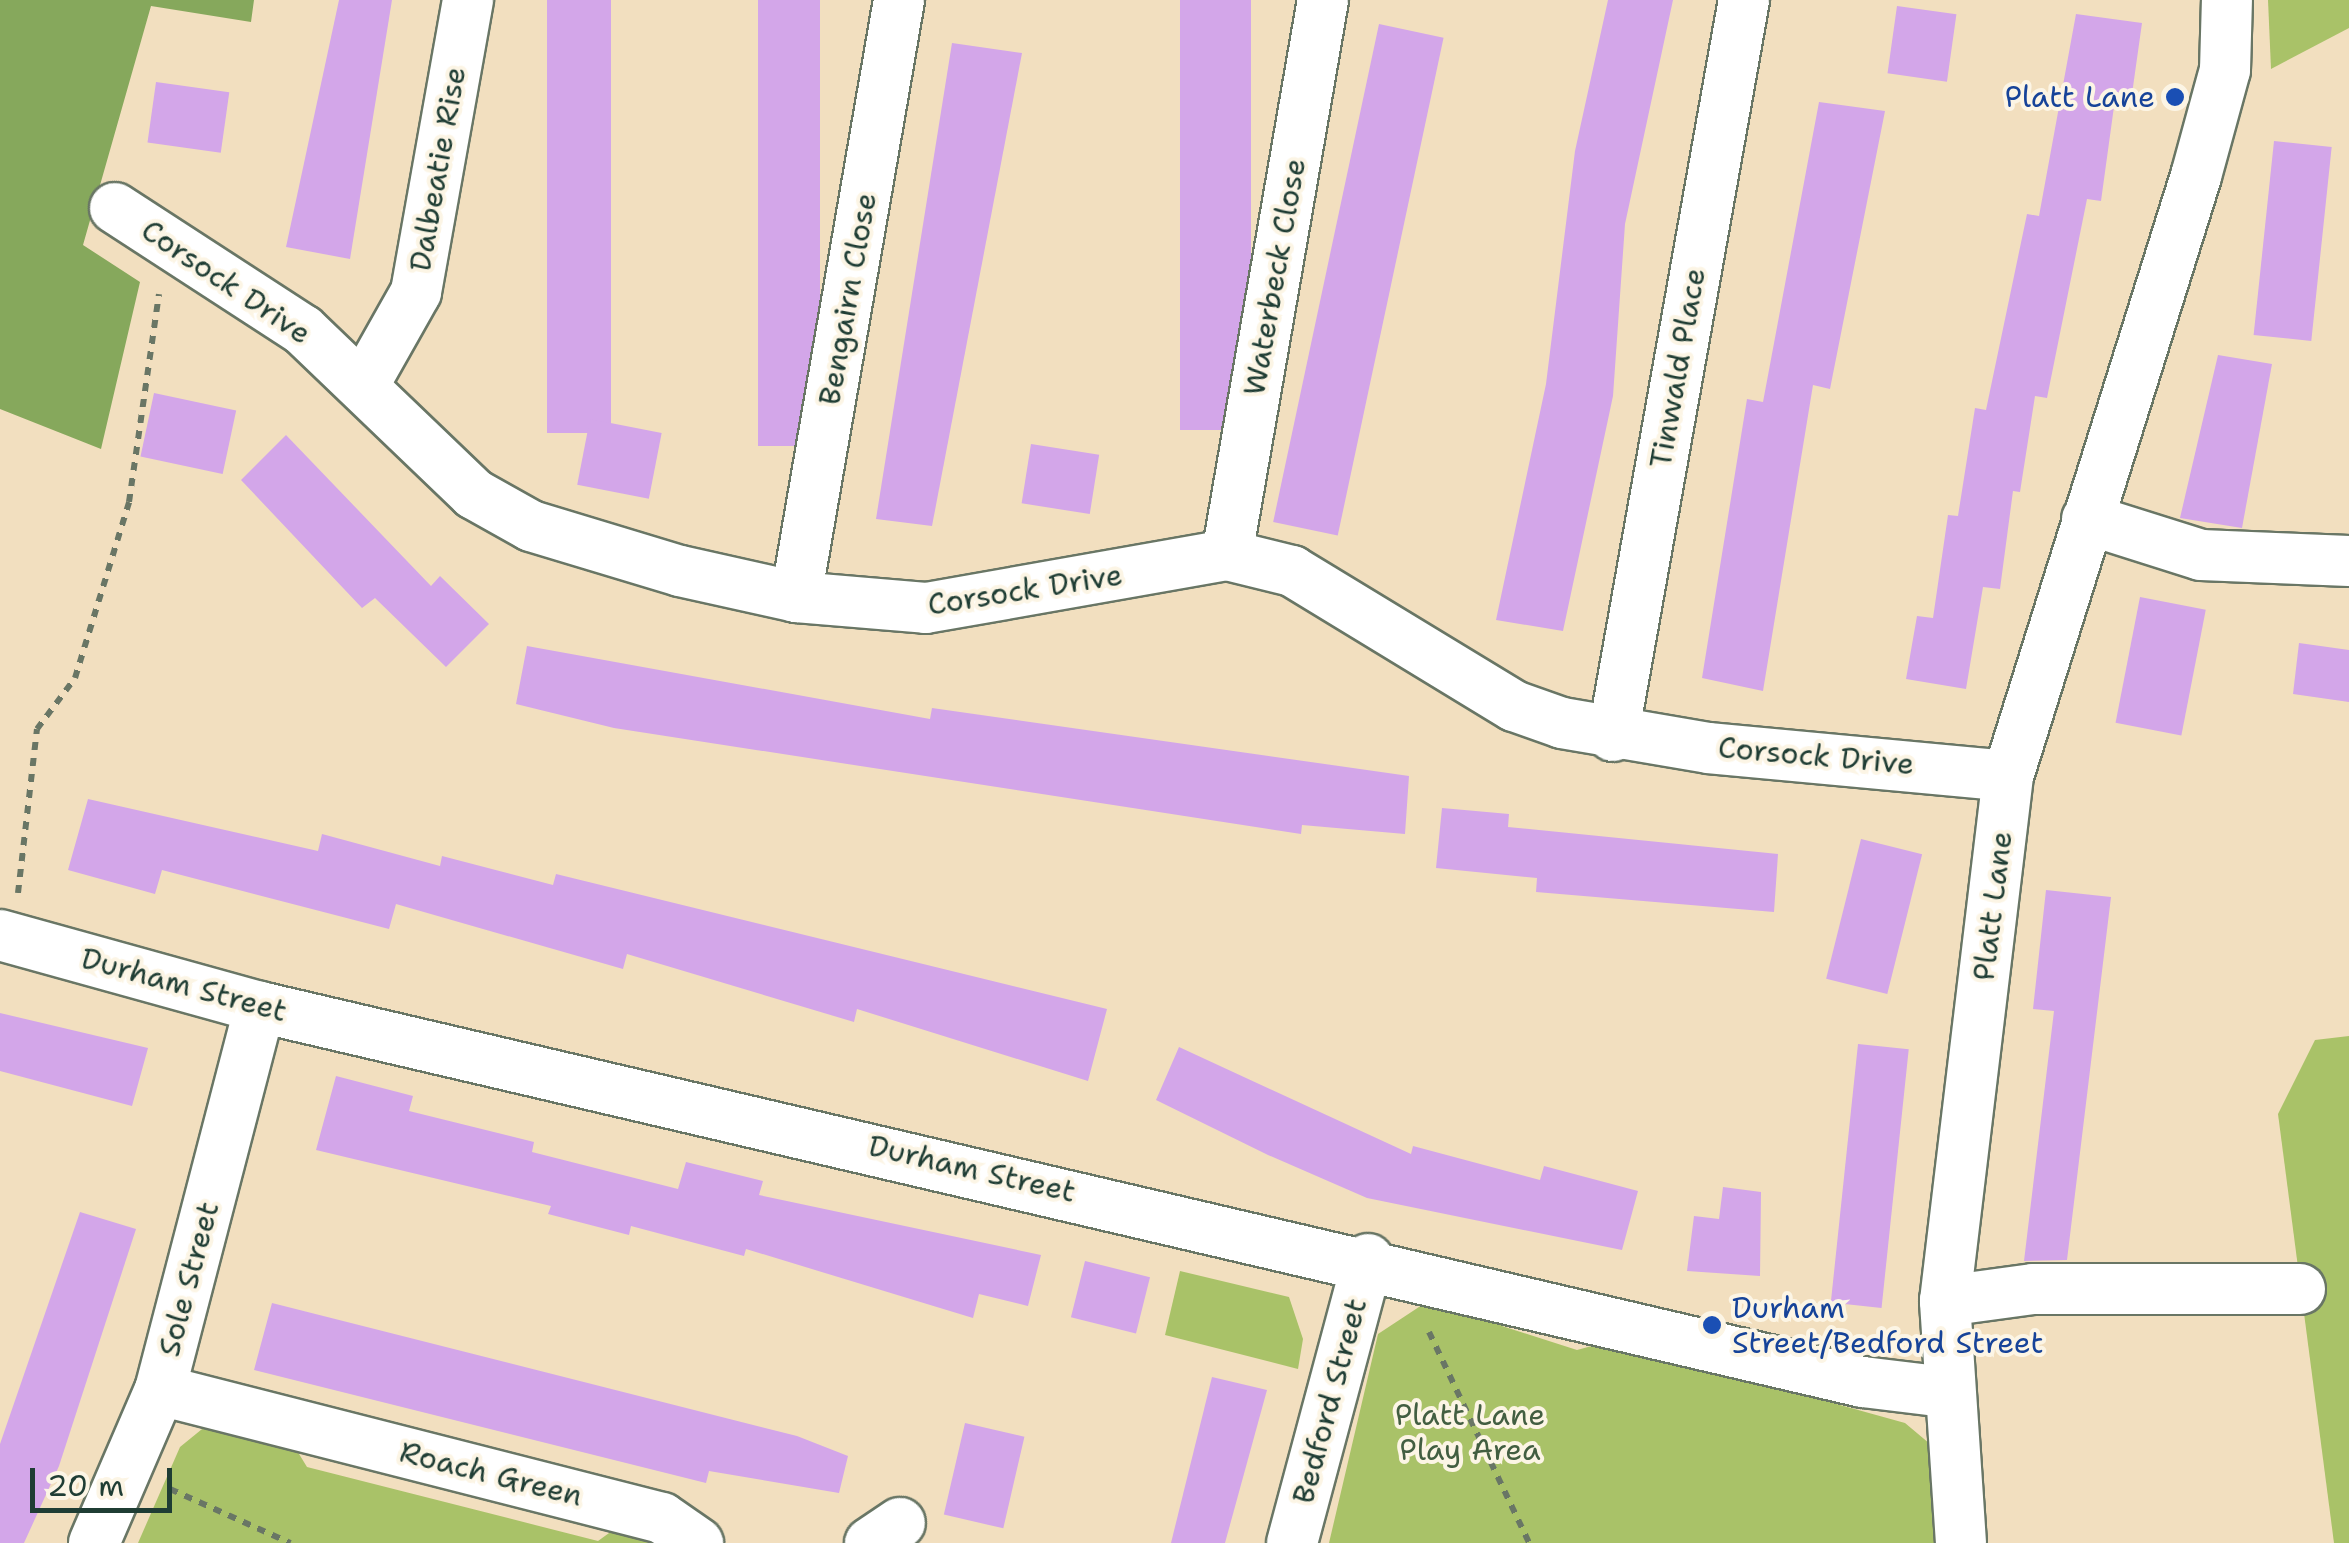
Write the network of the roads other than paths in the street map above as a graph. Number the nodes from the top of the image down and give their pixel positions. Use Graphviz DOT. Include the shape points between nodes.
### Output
graph roads {
  1 [pos="468,0"];
  2 [pos="899,0"];
  3 [pos="1324,0"];
  4 [pos="2228,0"];
  5 [pos="1755,8"];
  6 [pos="115,208"];
  7 [pos="363,386"];
  8 [pos="2087,520"];
  9 [pos="1227,554"];
  10 [pos="2349,560"];
  11 [pos="796,597"];
  12 [pos="1613,736"];
  13 [pos="2008,776"];
  14 [pos="6,937"];
  15 [pos="260,1007"];
  16 [pos="1368,1259"];
  17 [pos="2300,1289"];
  18 [pos="1945,1301"];
  19 [pos="160,1390"];
  20 [pos="1946,1392"];
  21 [pos="94,1543"];
  22 [pos="698,1543"];
  23 [pos="1292,1543"];
  24 [pos="1961,1543"];
  1 -- 7 [label="street, Dalbeatie Rise" via="416,292"];
  2 -- 11 [label="street, Bengairn Close"];
  3 -- 9 [label="street, Waterbeck Close"];
  4 -- 8 [label="street, Platt Lane" via="2225,70"];
  5 -- 12 [label="street, Tinwald Place"];
  6 -- 7 [label="street, Corsock Drive" via="303,330"];
  7 -- 11 [label="street, Corsock Drive" via="421,451 530,526"];
  8 -- 10 [label="street" via="2200,555"];
  8 -- 13 [label="street, Platt Lane"];
  9 -- 11 [label="street, Corsock Drive" via="926,608"];
  9 -- 12 [label="street, Corsock Drive" via="1292,571 1514,706"];
  12 -- 13 [label="street, Corsock Drive"];
  13 -- 18 [label="street, Platt Lane"];
  14 -- 15 [label="street, Durham Street"];
  15 -- 16 [label="street, Durham Street"];
  15 -- 19 [label="street, Sole Street"];
  16 -- 20 [label="street, Durham Street" via="1862,1382"];
  16 -- 23 [label="street, Bedford Street"];
  17 -- 18 [label="street" via="2033,1289"];
  18 -- 20 [label="street, Platt Lane"];
  19 -- 21 [label="street, Sole Street"];
  19 -- 22 [label="street, Roach Green" via="662,1518"];
  20 -- 24 [label="street, Platt Lane"];
}
